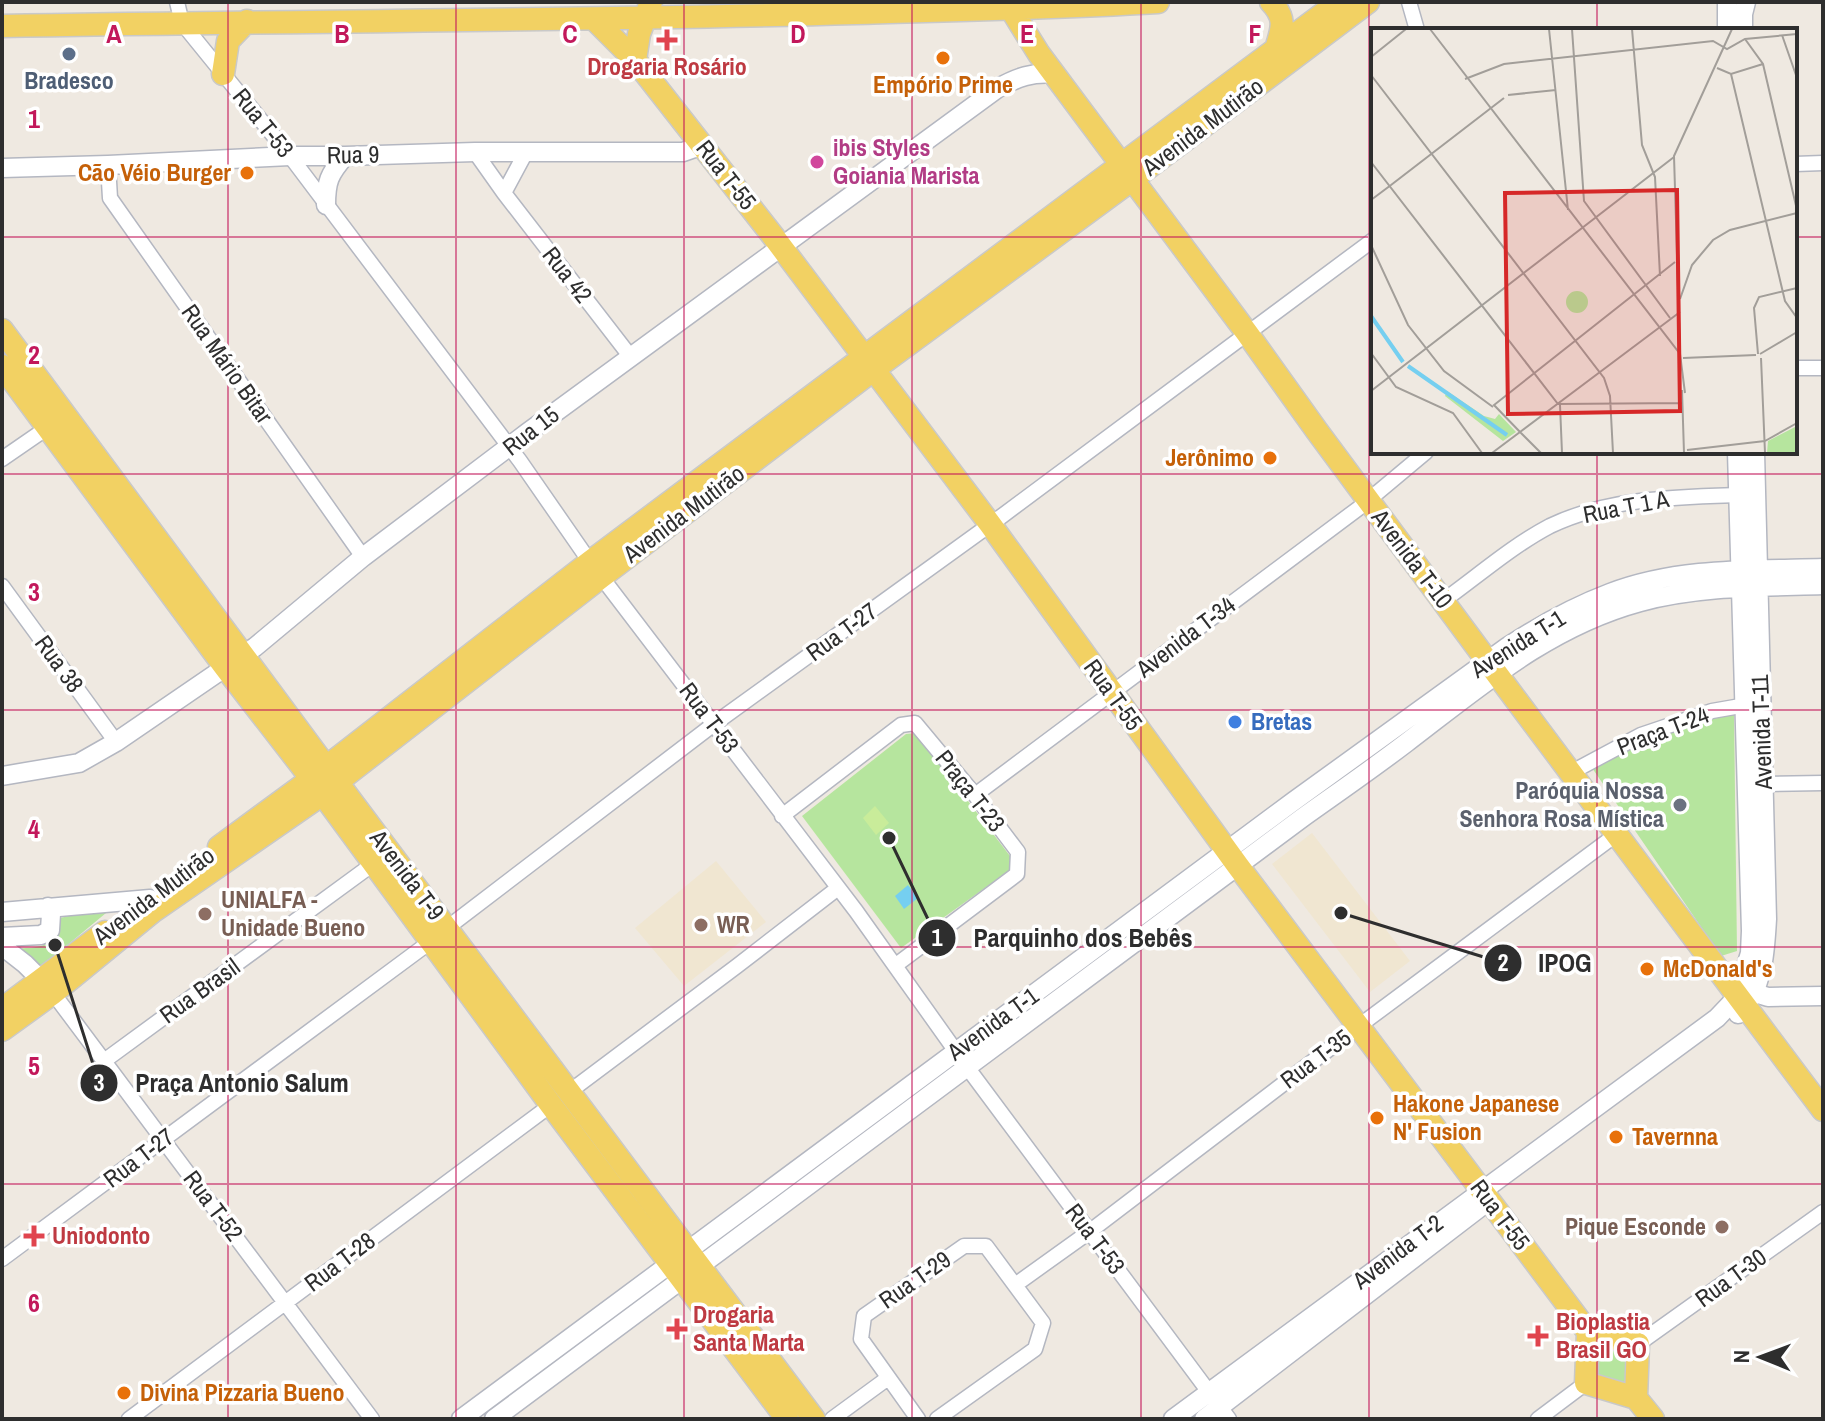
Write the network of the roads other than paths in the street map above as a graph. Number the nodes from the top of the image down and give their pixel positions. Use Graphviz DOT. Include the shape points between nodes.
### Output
graph roads {
  1 [pos="1158,2"];
  2 [pos="1271,2"];
  3 [pos="1339,2"];
  4 [pos="1368,2"];
  5 [pos="1409,2"];
  6 [pos="1727,2"];
  7 [pos="1746,2"];
  8 [pos="1010,6"];
  9 [pos="1057,8"];
  10 [pos="690,10"];
  11 [pos="648,11"];
  12 [pos="180,12"];
  13 [pos="595,20"];
  14 [pos="247,21"];
  15 [pos="2,26"];
  16 [pos="1416,28"];
  17 [pos="1727,28"];
  18 [pos="1743,28"];
  19 [pos="1276,49"];
  20 [pos="1039,54"];
  21 [pos="635,60"];
  22 [pos="223,74"];
  23 [pos="1055,74"];
  24 [pos="703,145"];
  25 [pos="475,152"];
  26 [pos="526,152"];
  27 [pos="290,156"];
  28 [pos="345,156"];
  29 [pos="1823,163"];
  30 [pos="1797,164"];
  31 [pos="108,165"];
  32 [pos="2,168"];
  33 [pos="1128,172"];
  34 [pos="504,193"];
  35 [pos="326,205"];
  36 [pos="1371,241"];
  37 [pos="781,246"];
  38 [pos="2,330"];
  39 [pos="1243,336"];
  40 [pos="630,356"];
  41 [pos="869,364"];
  42 [pos="2,366"];
  43 [pos="1797,368"];
  44 [pos="1823,368"];
  45 [pos="47,428"];
  46 [pos="510,447"];
  47 [pos="1424,454"];
  48 [pos="1737,454"];
  49 [pos="1755,454"];
  50 [pos="2,459"];
  51 [pos="1739,495"];
  52 [pos="1364,504"];
  53 [pos="990,524"];
  54 [pos="363,557"];
  55 [pos="1823,568"];
  56 [pos="595,569"];
  57 [pos="1749,579"];
  58 [pos="1823,585"];
  59 [pos="2,586"];
  60 [pos="1443,601"];
  61 [pos="234,661"];
  62 [pos="1492,667"];
  63 [pos="1111,693"];
  64 [pos="1752,704"];
  65 [pos="714,724"];
  66 [pos="116,742"];
  67 [pos="1570,773"];
  68 [pos="2,776"];
  69 [pos="324,780"];
  70 [pos="1823,783"];
  71 [pos="1764,784"];
  72 [pos="975,795"];
  73 [pos="782,816"];
  74 [pos="1617,834"];
  75 [pos="1232,859"];
  76 [pos="373,864"];
  77 [pos="838,888"];
  78 [pos="150,899"];
  79 [pos="48,907"];
  80 [pos="2,912"];
  81 [pos="439,935"];
  82 [pos="2,937"];
  83 [pos="2,946"];
  84 [pos="1750,953"];
  85 [pos="896,965"];
  86 [pos="1717,969"];
  87 [pos="48,986"];
  88 [pos="1823,996"];
  89 [pos="1746,999"];
  90 [pos="2,1009"];
  91 [pos="1358,1027"];
  92 [pos="2,1030"];
  93 [pos="961,1059"];
  94 [pos="104,1061"];
  95 [pos="569,1092"];
  96 [pos="551,1105"];
  97 [pos="1823,1110"];
  98 [pos="163,1140"];
  99 [pos="1485,1195"];
  100 [pos="1823,1212"];
  101 [pos="1089,1232"];
  102 [pos="2,1259"];
  103 [pos="685,1265"];
  104 [pos="1015,1285"];
  105 [pos="285,1303"];
  106 [pos="1588,1332"];
  107 [pos="1638,1344"];
  108 [pos="888,1378"];
  109 [pos="1586,1383"];
  110 [pos="1636,1398"];
  111 [pos="1220,1406"];
  112 [pos="129,1419"];
  113 [pos="372,1419"];
  114 [pos="461,1419"];
  115 [pos="494,1419"];
  116 [pos="787,1419"];
  117 [pos="814,1419"];
  118 [pos="832,1419"];
  119 [pos="918,1419"];
  120 [pos="937,1419"];
  121 [pos="1173,1419"];
  122 [pos="1204,1419"];
  123 [pos="1538,1419"];
  124 [pos="1653,1419"];
  1 -- 9 [label="main road"];
  2 -- 19 [label="main road" via="1283,27"];
  3 -- 19 [label="main road, Avenida Mutirão"];
  4 -- 33 [label="main road, Avenida Mutirão"];
  5 -- 16 [label="street"];
  6 -- 17 [label="main road"];
  7 -- 18 [label="main road"];
  8 -- 9 [label="main road"];
  8 -- 10 [label="main road"];
  8 -- 20 [label="main road, Avenida T-10"];
  9 -- 20 [label="main road" via="1039,25"];
  10 -- 11 [label="main road"];
  11 -- 13 [label="main road"];
  11 -- 21 [label="main road"];
  12 -- 14 [label="main road"];
  12 -- 15 [label="main road"];
  12 -- 22 [label="street, Rua T-53"];
  13 -- 14 [label="main road"];
  13 -- 21 [label="main road, Rua T-55"];
  14 -- 22 [label="main road" via="228,41"];
  19 -- 33 [label="main road, Avenida Mutirão"];
  20 -- 23 [label="main road, Avenida T-10"];
  21 -- 24 [label="main road, Rua T-55"];
  22 -- 27 [label="street, Rua T-53"];
  23 -- 33 [label="main road, Avenida T-10"];
  23 -- 37 [label="main road, Rua 15" via="1038,72 998,88"];
  24 -- 26 [label="main road, Rua 9" via="683,152"];
  24 -- 37 [label="main road, Rua T-55"];
  25 -- 26 [label="main road, Rua 9"];
  25 -- 28 [label="main road, Rua 9"];
  25 -- 34 [label="street, Rua 42"];
  26 -- 34 [label="street"];
  27 -- 28 [label="main road, Rua 9"];
  27 -- 31 [label="main road, Rua 9"];
  27 -- 35 [label="street, Rua T-53"];
  28 -- 35 [label="main road" via="326,186"];
  29 -- 30 [label="street"];
  31 -- 32 [label="main road, Rua 9"];
  31 -- 54 [label="street, Rua Mário Bitar" via="110,198"];
  33 -- 39 [label="main road, Avenida T-10"];
  33 -- 41 [label="main road, Avenida Mutirão"];
  34 -- 40 [label="street, Rua 42"];
  35 -- 46 [label="street, Rua T-53"];
  36 -- 39 [label="street, Rua T-27"];
  37 -- 40 [label="main road, Rua 15"];
  37 -- 41 [label="main road, Rua T-55"];
  38 -- 61 [label="main road, Avenida T-9"];
  39 -- 52 [label="main road, Avenida T-10"];
  39 -- 53 [label="street, Rua T-27"];
  40 -- 46 [label="main road, Rua 15"];
  41 -- 53 [label="main road, Rua T-55"];
  41 -- 56 [label="main road, Avenida Mutirão"];
  42 -- 45 [label="main road, Avenida T-9"];
  43 -- 44 [label="street"];
  45 -- 50 [label="street"];
  45 -- 61 [label="main road, Avenida T-9"];
  46 -- 54 [label="main road, Rua 15"];
  46 -- 56 [label="street, Rua T-53"];
  47 -- 52 [label="street, Avenida T-34"];
  48 -- 51 [label="main road, Avenida T-11"];
  49 -- 57 [label="main road, Avenida T-11"];
  51 -- 57 [label="main road, Avenida T-11"];
  51 -- 60 [label="street, Rua T 1 A" via="1664,497 1583,512 1521,544"];
  52 -- 60 [label="main road, Avenida T-10"];
  52 -- 63 [label="street, Avenida T-34"];
  53 -- 63 [label="main road, Rua T-55"];
  53 -- 65 [label="street, Rua T-27"];
  54 -- 61 [label="main road, Rua 15"];
  55 -- 57 [label="main road"];
  56 -- 65 [label="street, Rua T-53"];
  56 -- 69 [label="main road, Avenida Mutirão"];
  57 -- 58 [label="main road"];
  57 -- 62 [label="main road, Avenida T-1" via="1615,610"];
  57 -- 64 [label="main road, Avenida T-11"];
  59 -- 66 [label="street, Rua 38"];
  60 -- 62 [label="main road, Avenida T-10"];
  61 -- 66 [label="main road, Rua 15"];
  61 -- 69 [label="main road, Avenida T-9"];
  62 -- 67 [label="main road, Avenida T-10"];
  62 -- 75 [label="main road, Avenida T-1" via="1404,745"];
  63 -- 72 [label="street, Avenida T-34"];
  63 -- 75 [label="main road, Rua T-55"];
  64 -- 67 [label="street, Praça T-24" via="1712,711 1641,735"];
  64 -- 71 [label="main road, Avenida T-11"];
  64 -- 84 [label="main road, Avenida T-11"];
  65 -- 73 [label="street, Rua T-53"];
  65 -- 81 [label="street, Rua T-27"];
  66 -- 68 [label="main road, Rua 15" via="79,763"];
  67 -- 74 [label="main road, Avenida T-10"];
  69 -- 76 [label="main road, Avenida T-9"];
  69 -- 78 [label="main road, Avenida Mutirão" via="302,786"];
  69 -- 81 [label="main road, Avenida T-9"];
  69 -- 87 [label="main road, Avenida Mutirão"];
  70 -- 71 [label="street"];
  71 -- 89 [label="main road, Avenida T-11" via="1767,919 1761,972"];
  72 -- 73 [label="street, Praça T-23" via="915,723 901,725"];
  72 -- 85 [label="street, Praça T-23" via="1018,852 1017,874"];
  73 -- 77 [label="street, Rua T-53"];
  74 -- 86 [label="main road, Avenida T-10"];
  74 -- 91 [label="street, Rua T-35"];
  75 -- 91 [label="main road, Rua T-55"];
  75 -- 93 [label="main road, Avenida T-1"];
  76 -- 81 [label="main road, Avenida T-9"];
  76 -- 94 [label="street, Rua Brasil"];
  77 -- 85 [label="street, Rua T-53"];
  77 -- 95 [label="street"];
  78 -- 79 [label="main road"];
  78 -- 87 [label="main road, Avenida Mutirão"];
  79 -- 80 [label="main road"];
  79 -- 82 [label="main road" via="50,930"];
  81 -- 95 [label="main road, Avenida T-9"];
  81 -- 96 [label="main road, Avenida T-9"];
  81 -- 98 [label="street, Rua T-27"];
  83 -- 87 [label="main road"];
  84 -- 86 [label="main road"];
  84 -- 89 [label="main road, Avenida T-11"];
  85 -- 93 [label="street, Rua T-53"];
  86 -- 89 [label="main road, Avenida T-10"];
  87 -- 90 [label="main road, Avenida Mutirão"];
  87 -- 92 [label="main road, Avenida Mutirão"];
  87 -- 94 [label="street, Rua T-52"];
  88 -- 89 [label="main road"];
  89 -- 97 [label="main road, Avenida T-10"];
  89 -- 99 [label="main road, Avenida T-2" via="1724,1027"];
  91 -- 99 [label="main road, Rua T-55"];
  91 -- 101 [label="street, Rua T-35"];
  93 -- 101 [label="street, Rua T-53"];
  93 -- 103 [label="main road, Avenida T-1"];
  94 -- 98 [label="street, Rua T-52"];
  95 -- 103 [label="main road, Avenida T-9"];
  96 -- 103 [label="main road, Avenida T-9"];
  96 -- 105 [label="street, Rua T-28"];
  98 -- 102 [label="street, Rua T-27"];
  98 -- 105 [label="street, Rua T-52"];
  99 -- 106 [label="main road, Rua T-55"];
  99 -- 111 [label="main road, Avenida T-2"];
  100 -- 107 [label="street, Rua T-30"];
  101 -- 104 [label="street, Rua T-35"];
  101 -- 111 [label="street, Rua T-53"];
  103 -- 114 [label="main road, Avenida T-1"];
  103 -- 115 [label="main road, Avenida T-1"];
  103 -- 116 [label="main road, Avenida T-9"];
  103 -- 117 [label="main road, Avenida T-9"];
  104 -- 108 [label="street, Rua T-29" via="986,1246 964,1246 864,1316 861,1339"];
  104 -- 120 [label="street, Rua T-29" via="1043,1323 1035,1349"];
  105 -- 112 [label="street, Rua T-28"];
  105 -- 113 [label="street, Rua T-52"];
  106 -- 107 [label="main road"];
  106 -- 109 [label="main road"];
  107 -- 110 [label="main road"];
  108 -- 118 [label="street"];
  108 -- 119 [label="street, Rua T-29"];
  109 -- 110 [label="main road"];
  109 -- 123 [label="street"];
  110 -- 124 [label="main road"];
  111 -- 121 [label="main road, Avenida T-2"];
  111 -- 122 [label="main road, Avenida T-2"];
}
